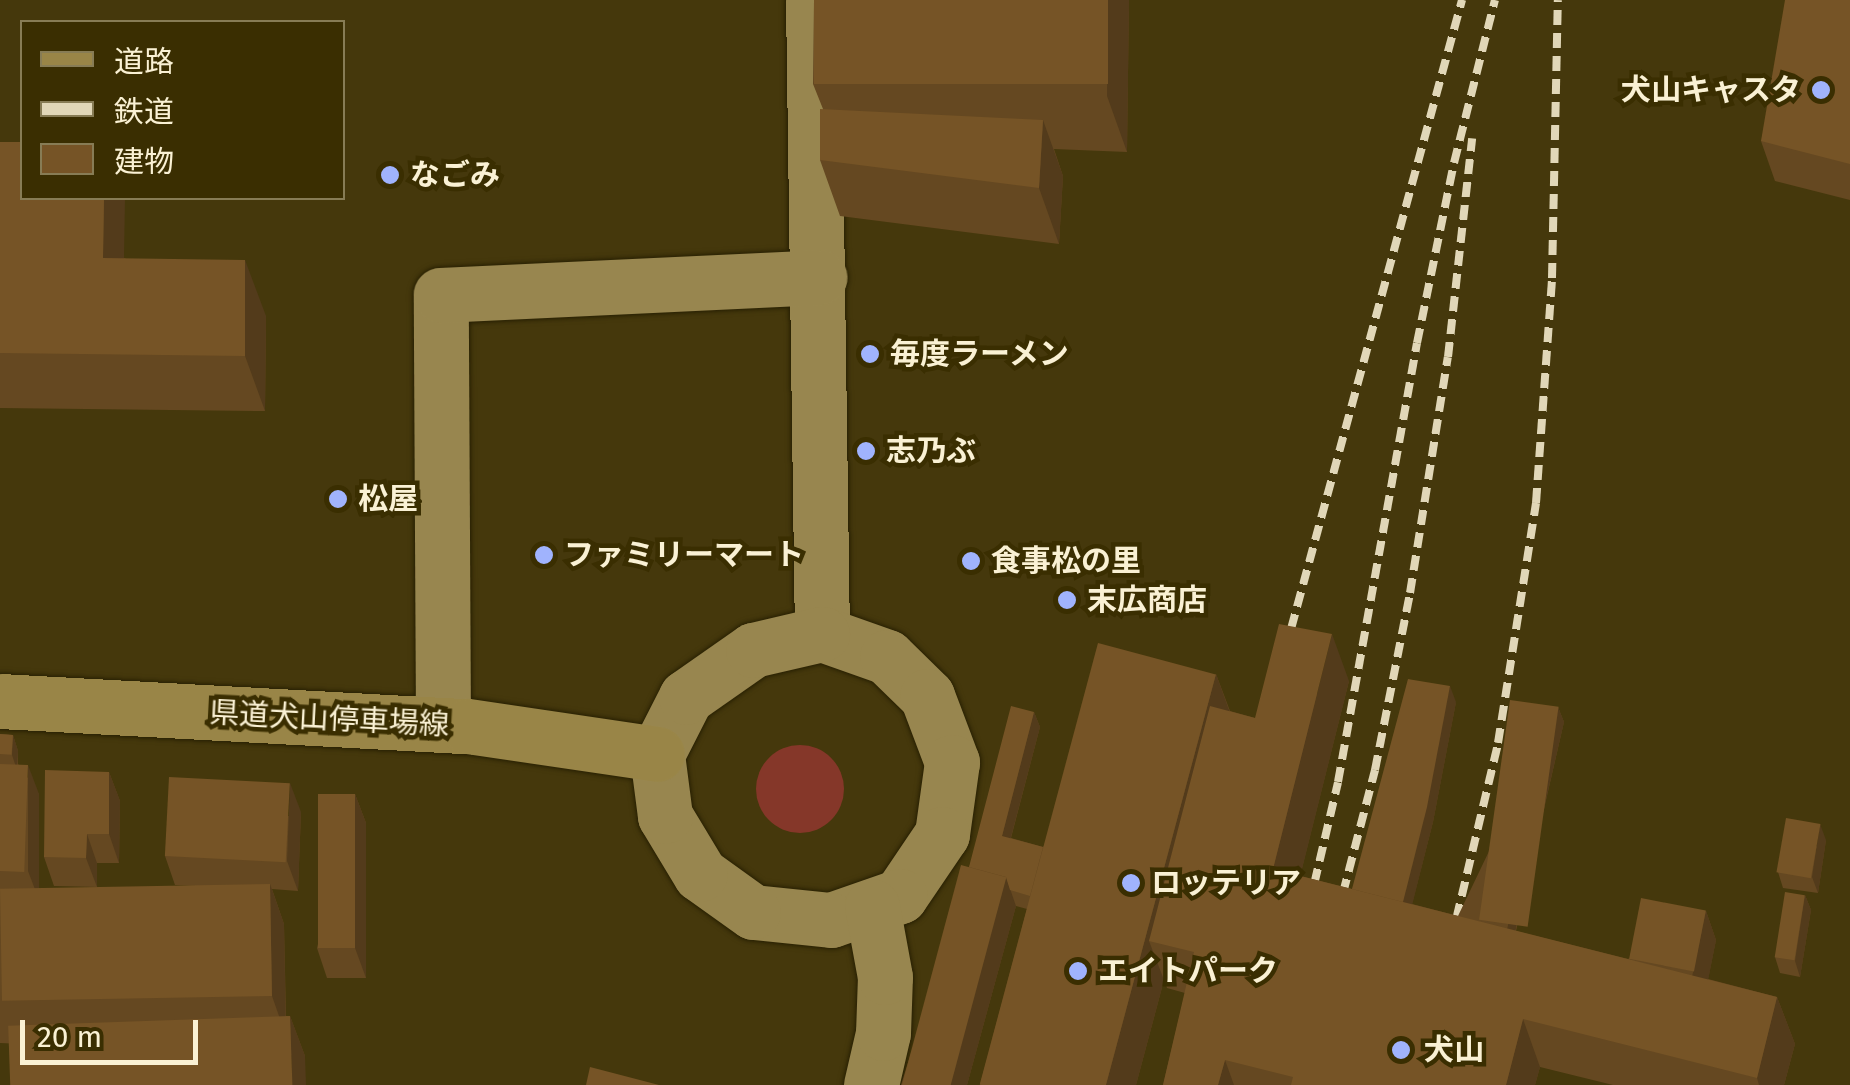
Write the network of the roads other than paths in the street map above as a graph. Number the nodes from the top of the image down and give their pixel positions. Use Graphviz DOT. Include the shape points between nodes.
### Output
graph roads {
  1 [pos="813,0"];
  2 [pos="820,278"];
  3 [pos="822,634"];
  4 [pos="0,701"];
  5 [pos="443,725"];
  6 [pos="656,754"];
  7 [pos="872,906"];
  8 [pos="871,1085"];
  1 -- 2 [label="street"];
  2 -- 3 [label="street"];
  2 -- 5 [label="street" via="441,295"];
  3 -- 6 [label="street" via="754,650 686,697"];
  3 -- 7 [label="street" via="887,657 914,683 927,696 952,762 942,834 900,896"];
  4 -- 5 [label="main road, 県道犬山停車場線"];
  5 -- 6 [label="main road, 県道犬山停車場線"];
  6 -- 7 [label="street" via="664,816 673,831 700,874 754,912 831,920"];
  7 -- 8 [label="street" via="885,977 883,1034"];
}
